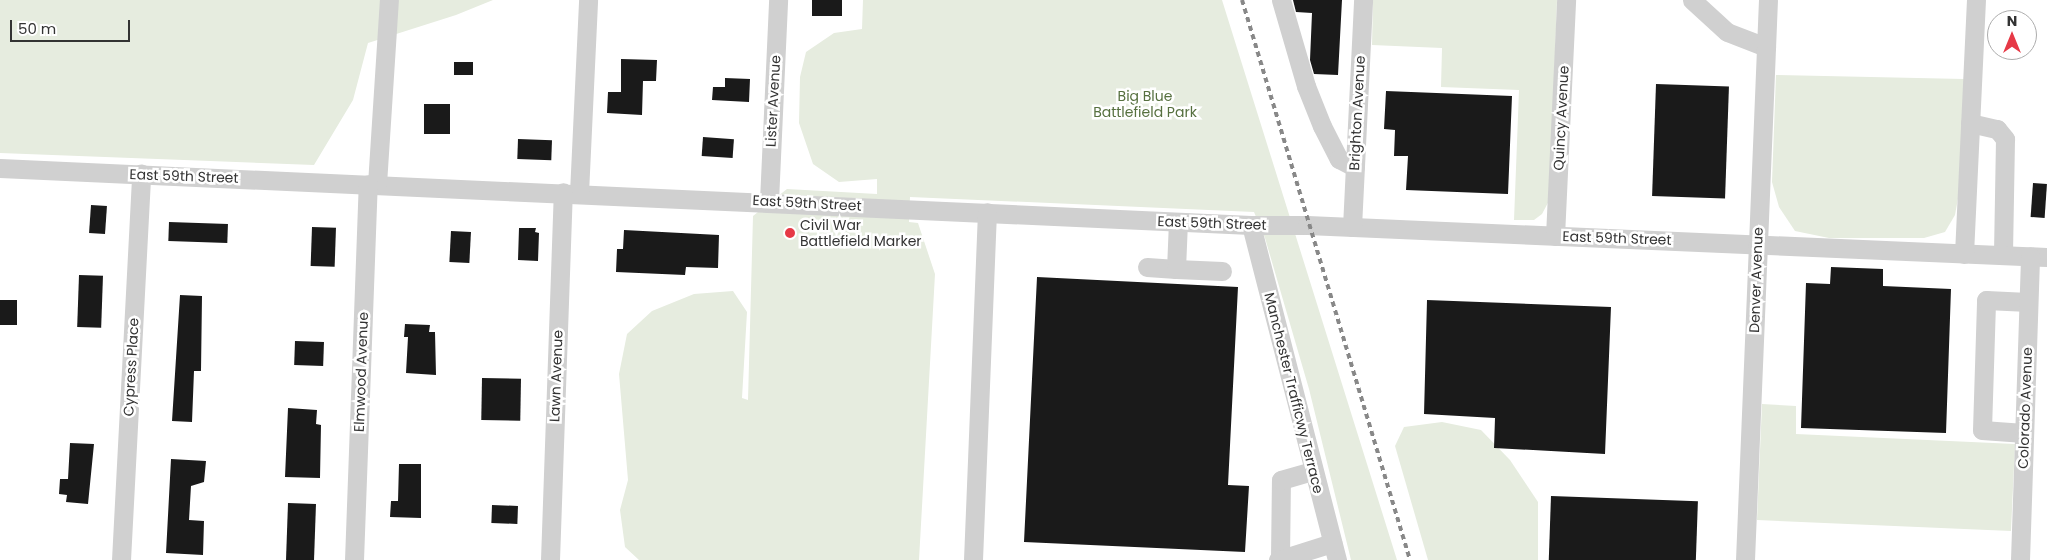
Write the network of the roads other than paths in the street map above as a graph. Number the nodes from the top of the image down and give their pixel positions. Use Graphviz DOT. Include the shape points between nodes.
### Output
graph roads {
  1 [pos="389,0"];
  2 [pos="588,0"];
  3 [pos="778,0"];
  4 [pos="1281,0"];
  5 [pos="1363,0"];
  6 [pos="1566,0"];
  7 [pos="1692,0"];
  8 [pos="1768,0"];
  9 [pos="1976,0"];
  10 [pos="1766,47"];
  11 [pos="1970,123"];
  12 [pos="1355,166"];
  13 [pos="0,168"];
  14 [pos="141,174"];
  15 [pos="373,184"];
  16 [pos="571,193"];
  17 [pos="769,201"];
  18 [pos="987,212"];
  19 [pos="1178,222"];
  20 [pos="1251,226"];
  21 [pos="1352,227"];
  22 [pos="1555,236"];
  23 [pos="1757,244"];
  24 [pos="1964,254"];
  25 [pos="2004,255"];
  26 [pos="2038,256"];
  27 [pos="1148,267"];
  28 [pos="1176,269"];
  29 [pos="1222,271"];
  30 [pos="2028,302"];
  31 [pos="2024,433"];
  32 [pos="1313,471"];
  33 [pos="1335,552"];
  34 [pos="1279,559"];
  35 [pos="121,560"];
  36 [pos="354,560"];
  37 [pos="550,560"];
  38 [pos="973,560"];
  39 [pos="1745,560"];
  40 [pos="2020,560"];
  1 -- 15 [label="street, Elmwood Avenue"];
  2 -- 16 [label="street, Lawn Avenue"];
  3 -- 17 [label="street, Lister Avenue"];
  4 -- 12 [label="street" via="1306,86 1322,126 1339,159"];
  5 -- 12 [label="street, Brighton Avenue"];
  6 -- 22 [label="street, Quincy Avenue"];
  7 -- 10 [label="street" via="1727,32"];
  8 -- 10 [label="street, Denver Avenue"];
  9 -- 11 [label="street"];
  10 -- 23 [label="street, Denver Avenue"];
  11 -- 24 [label="street"];
  11 -- 25 [label="street" via="1997,129 2005,139"];
  12 -- 21 [label="street, Brighton Avenue"];
  13 -- 14 [label="street, East 59th Street"];
  14 -- 15 [label="street, East 59th Street"];
  14 -- 35 [label="street, Cypress Place"];
  15 -- 16 [label="street, East 59th Street"];
  15 -- 36 [label="street, Elmwood Avenue"];
  16 -- 17 [label="street, East 59th Street"];
  16 -- 37 [label="street, Lawn Avenue"];
  17 -- 18 [label="street, East 59th Street"];
  18 -- 19 [label="street, East 59th Street"];
  18 -- 38 [label="street"];
  19 -- 20 [label="street, East 59th Street"];
  19 -- 28 [label="street"];
  20 -- 21 [label="street, East 59th Street"];
  20 -- 32 [label="street, Manchester Trafficwy Terrace"];
  21 -- 22 [label="street, East 59th Street"];
  22 -- 23 [label="street, East 59th Street"];
  23 -- 24 [label="street, East 59th Street"];
  23 -- 39 [label="street, Denver Avenue"];
  24 -- 25 [label="street, East 59th Street"];
  25 -- 26 [label="street, East 59th Street"];
  26 -- 30 [label="street, Colorado Avenue"];
  27 -- 28 [label="street"];
  28 -- 29 [label="street"];
  30 -- 31 [label="street, Colorado Avenue"];
  30 -- 31 [label="street" via="1986,300 1982,430"];
  31 -- 40 [label="street, Colorado Avenue"];
  32 -- 33 [label="street, Manchester Trafficwy Terrace"];
  32 -- 34 [label="street" via="1281,480"];
  33 -- 34 [label="street"];
}
